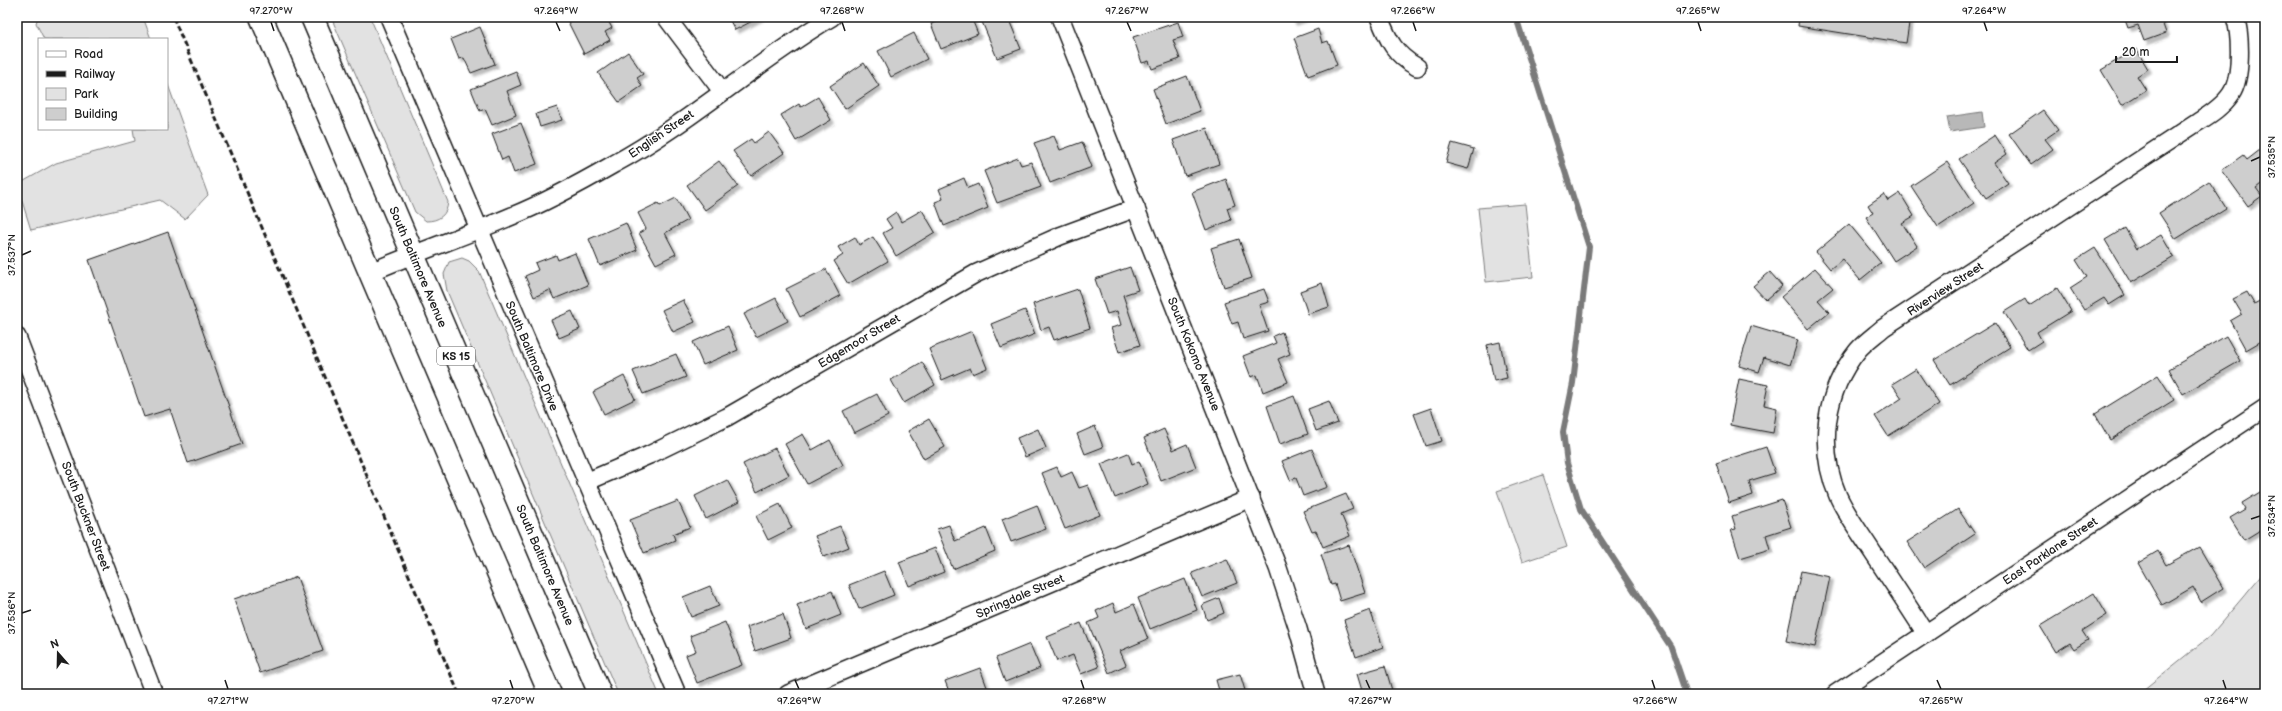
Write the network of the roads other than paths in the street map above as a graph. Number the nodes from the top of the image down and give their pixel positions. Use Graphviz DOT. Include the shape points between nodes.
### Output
graph roads {
  1 [pos="261,17"];
  2 [pos="312,17"];
  3 [pos="389,17"];
  4 [pos="666,17"];
  5 [pos="832,17"];
  6 [pos="1060,17"];
  7 [pos="1379,17"];
  8 [pos="2235,17"];
  9 [pos="1417,67"];
  10 [pos="722,91"];
  11 [pos="1136,208"];
  12 [pos="478,229"];
  13 [pos="412,254"];
  14 [pos="371,272"];
  15 [pos="17,337"];
  16 [pos="2265,408"];
  17 [pos="586,482"];
  18 [pos="1251,498"];
  19 [pos="1926,634"];
  20 [pos="154,694"];
  21 [pos="550,694"];
  22 [pos="600,694"];
  23 [pos="677,694"];
  24 [pos="788,694"];
  25 [pos="1316,694"];
  26 [pos="1835,694"];
  1 -- 14 [label="main road"];
  2 -- 13 [label="main road, South Baltimore Avenue / KS 15"];
  3 -- 12 [label="street, South Baltimore Drive"];
  4 -- 10 [label="street"];
  5 -- 10 [label="street, English Street" via="770,56"];
  6 -- 11 [label="street, South Kokomo Avenue"];
  7 -- 9 [label="street" via="1392,46 1407,62"];
  8 -- 19 [label="street, Riverview Street" via="2239,65 2232,92 2225,102 2187,130 1883,328 1860,348 1836,386 1826,426 1826,454 1832,481 1846,510"];
  10 -- 12 [label="street, English Street" via="659,138 615,164 512,216"];
  11 -- 17 [label="street, Edgemoor Street" via="1060,236 975,274 728,417 649,456"];
  11 -- 18 [label="street, South Kokomo Avenue"];
  12 -- 13 [label="street, English Street"];
  12 -- 17 [label="street, South Baltimore Drive"];
  13 -- 14 [label="street, English Street"];
  13 -- 22 [label="main road, South Baltimore Avenue / KS 15"];
  14 -- 21 [label="main road"];
  15 -- 20 [label="street, South Buckner Street"];
  16 -- 19 [label="street, East Parklane Street"];
  17 -- 23 [label="street, South Baltimore Drive"];
  18 -- 24 [label="street, Springdale Street"];
  18 -- 25 [label="street, South Kokomo Avenue" via="1279,571"];
  19 -- 26 [label="street, East Parklane Street"];
}
